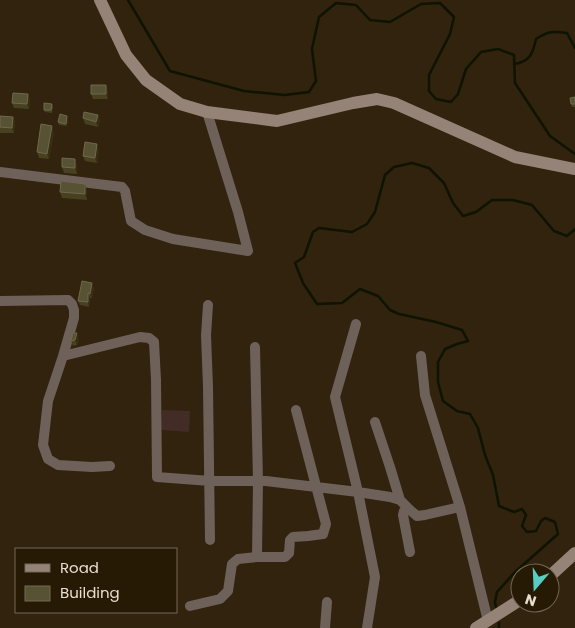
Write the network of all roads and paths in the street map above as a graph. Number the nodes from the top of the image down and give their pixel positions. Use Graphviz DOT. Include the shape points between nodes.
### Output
graph roads {
  1 [pos="100,0"];
  2 [pos="207,112"];
  3 [pos="575,169"];
  4 [pos="0,172"];
  5 [pos="0,301"];
  6 [pos="208,305"];
  7 [pos="356,324"];
  8 [pos="255,347"];
  9 [pos="63,356"];
  10 [pos="421,356"];
  11 [pos="296,410"];
  12 [pos="375,422"];
  13 [pos="110,466"];
  14 [pos="210,481"];
  15 [pos="258,481"];
  16 [pos="316,488"];
  17 [pos="358,492"];
  18 [pos="400,500"];
  19 [pos="460,507"];
  20 [pos="408,508"];
  21 [pos="210,540"];
  22 [pos="410,552"];
  23 [pos="257,557"];
  24 [pos="573,557"];
  25 [pos="560,568"];
  26 [pos="327,602"];
  27 [pos="190,606"];
  28 [pos="510,607"];
  29 [pos="488,621"];
  30 [pos="325,628"];
  31 [pos="367,628"];
  32 [pos="476,628"];
  1 -- 2 [label="street" via="126,55 146,80 180,104"];
  2 -- 3 [label="street" via="277,122 377,99 394,103 515,157"];
  2 -- 4 [label="street" via="248,251 173,239 145,230 131,220 122,188"];
  5 -- 9 [label="street" via="68,300 72,304 74,318"];
  6 -- 14 [label="street"];
  7 -- 17 [label="street" via="336,397"];
  8 -- 15 [label="street"];
  9 -- 13 [label="street" via="48,401 43,445 48,459 58,465"];
  9 -- 14 [label="street" via="140,337 154,342 157,477"];
  10 -- 19 [label="street" via="425,395"];
  11 -- 16 [label="street"];
  12 -- 18 [label="street"];
  14 -- 15 [label="street"];
  14 -- 21 [label="street"];
  15 -- 16 [label="street"];
  15 -- 23 [label="street"];
  16 -- 17 [label="street"];
  16 -- 23 [label="street" via="326,524 323,534 293,537 285,557"];
  17 -- 18 [label="street"];
  17 -- 31 [label="street" via="375,577"];
  18 -- 20 [label="street"];
  19 -- 20 [label="street" via="417,516"];
  19 -- 29 [label="street"];
  20 -- 22 [label="street" via="403,515"];
  23 -- 27 [label="street" via="238,559 232,564 228,591 220,599"];
  24 -- 25 [label="street"];
  26 -- 30 [label="street"];
  28 -- 29 [label="street"];
  29 -- 32 [label="street"];
}
